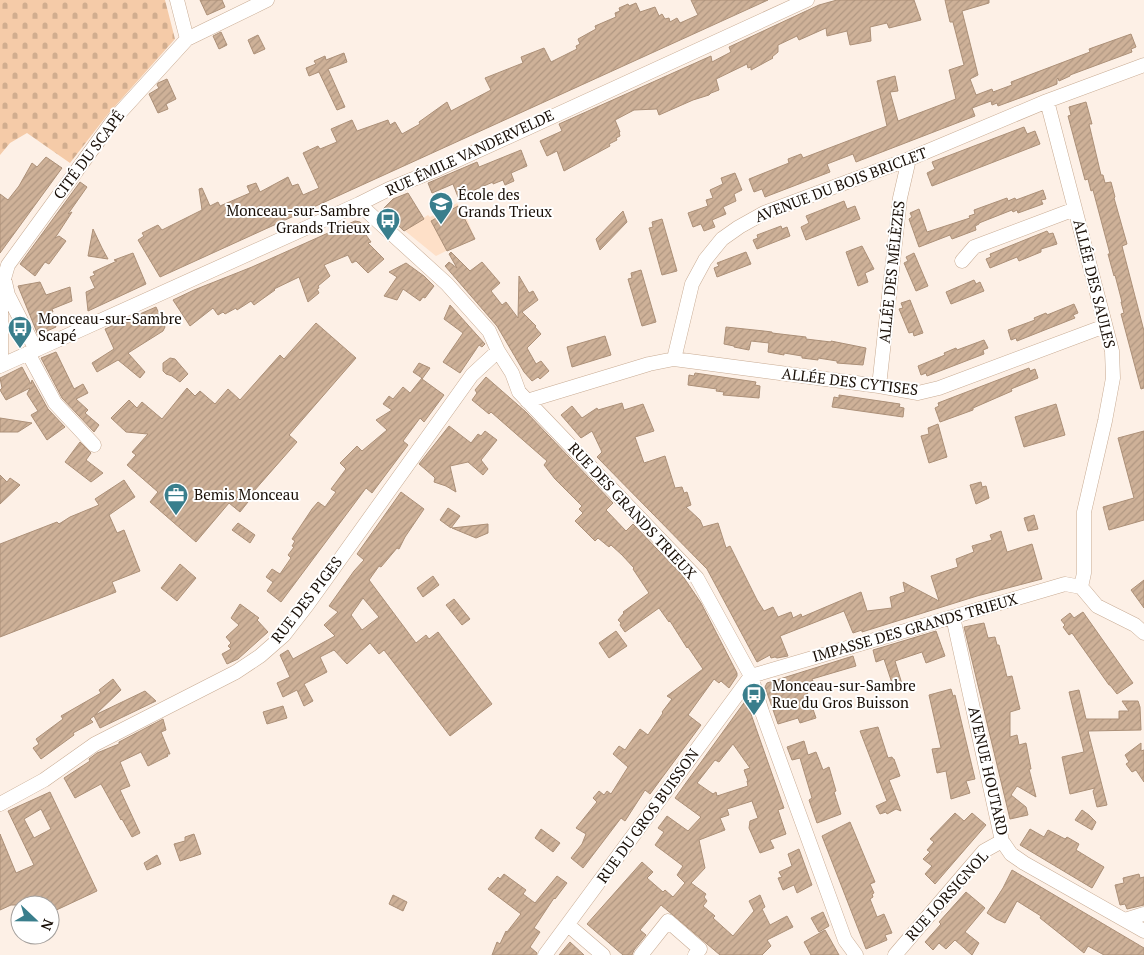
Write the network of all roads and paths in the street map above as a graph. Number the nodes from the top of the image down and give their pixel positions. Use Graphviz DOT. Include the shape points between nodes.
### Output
graph roads {
  1 [pos="177,0"];
  2 [pos="266,0"];
  3 [pos="807,0"];
  4 [pos="186,39"];
  5 [pos="1144,65"];
  6 [pos="1047,101"];
  7 [pos="908,159"];
  8 [pos="359,204"];
  9 [pos="1075,209"];
  10 [pos="962,262"];
  11 [pos="4,279"];
  12 [pos="1106,326"];
  13 [pos="32,351"];
  14 [pos="498,351"];
  15 [pos="674,359"];
  16 [pos="1,365"];
  17 [pos="879,386"];
  18 [pos="527,400"];
  19 [pos="94,445"];
  20 [pos="1081,587"];
  21 [pos="953,617"];
  22 [pos="1144,633"];
  23 [pos="751,676"];
  24 [pos="0,804"];
  25 [pos="1002,841"];
  26 [pos="1144,914"];
  27 [pos="1125,920"];
  28 [pos="568,925"];
  29 [pos="1144,931"];
  30 [pos="545,955"];
  31 [pos="603,955"];
  32 [pos="640,955"];
  33 [pos="695,955"];
  34 [pos="856,955"];
  35 [pos="895,955"];
  1 -- 4 [label="street"];
  2 -- 4 [label="street"];
  3 -- 8 [label="street, RUE ÉMILE VANDERVELDE"];
  4 -- 11 [label="street, CITÉ DU SCAPÉ" via="115,118 8,265"];
  5 -- 6 [label="street, AVENUE DU BOIS BRICLET"];
  6 -- 7 [label="street, AVENUE DU BOIS BRICLET"];
  6 -- 9 [label="street, ALLÉE DES SAULES"];
  7 -- 15 [label="street, AVENUE DU BOIS BRICLET" via="764,213 722,239 704,260 692,284"];
  7 -- 17 [label="street, ALLÉE DES MÉLÈZES" via="900,198"];
  8 -- 13 [label="street, RUE ÉMILE VANDERVELDE"];
  8 -- 14 [label="street, RUE DES GRANDS TRIEUX" via="447,284 489,331"];
  9 -- 10 [label="street" via="974,247"];
  9 -- 12 [label="street, ALLÉE DES SAULES"];
  11 -- 13 [label="street"];
  11 -- 16 [label="street, CITÉ DU SCAPÉ"];
  12 -- 17 [label="street, ALLÉE DES CYTISES" via="939,388 918,393"];
  12 -- 20 [label="street, ALLÉE DES SAULES" via="1112,351 1113,378 1084,512"];
  13 -- 16 [label="street, RUE ÉMILE VANDERVELDE"];
  13 -- 19 [label="street" via="55,403"];
  14 -- 18 [label="street, RUE DES GRANDS TRIEUX" via="519,392"];
  14 -- 24 [label="street, RUE DES PIGES" via="472,375 284,635 236,672 95,744 44,780"];
  15 -- 17 [label="street, ALLÉE DES CYTISES"];
  15 -- 18 [label="street"];
  18 -- 23 [label="street, RUE DES GRANDS TRIEUX" via="697,578"];
  20 -- 21 [label="street, IMPASSE DES GRANDS TRIEUX" via="1065,584"];
  20 -- 22 [label="street" via="1098,606"];
  21 -- 23 [label="street, IMPASSE DES GRANDS TRIEUX"];
  21 -- 25 [label="street, AVENUE HOUTARD"];
  23 -- 28 [label="street, RUE DU GROS BUISSON"];
  23 -- 34 [label="street, RUE DES GRANDS TRIEUX" via="845,940"];
  25 -- 27 [label="street, AVENUE HOUTARD" via="1011,854 1024,863"];
  25 -- 35 [label="street, RUE LORSIGNOL" via="984,851"];
  26 -- 27 [label="street"];
  27 -- 29 [label="street, AVENUE HOUTARD"];
  28 -- 30 [label="street, RUE DU GROS BUISSON"];
  28 -- 31 [label="street"];
  32 -- 33 [label="street" via="668,921 700,948"];
}
